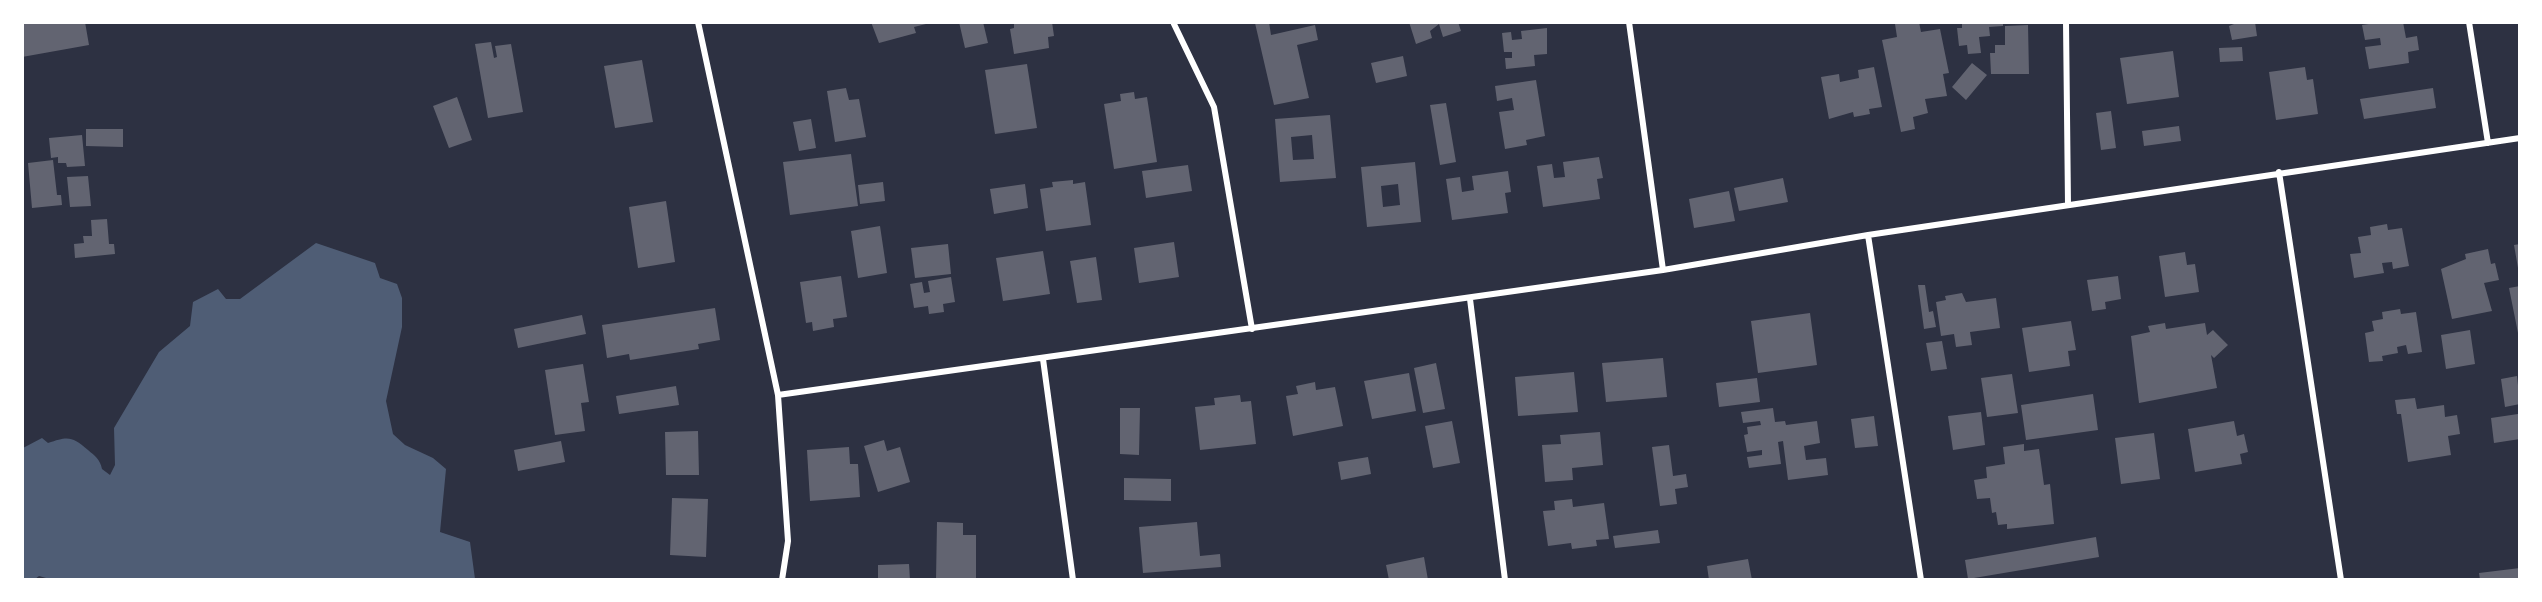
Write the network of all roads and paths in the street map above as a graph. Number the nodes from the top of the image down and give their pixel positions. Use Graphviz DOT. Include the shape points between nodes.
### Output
graph roads {
  1 [pos="698,22"];
  2 [pos="1173,22"];
  3 [pos="1629,22"];
  4 [pos="2066,22"];
  5 [pos="2469,22"];
  6 [pos="2520,138"];
  7 [pos="2488,143"];
  8 [pos="2279,172"];
  9 [pos="2068,205"];
  10 [pos="1868,235"];
  11 [pos="1663,270"];
  12 [pos="1470,299"];
  13 [pos="1252,329"];
  14 [pos="1043,359"];
  15 [pos="778,395"];
  16 [pos="782,579"];
  17 [pos="1073,579"];
  18 [pos="1504,579"];
  19 [pos="1921,579"];
  20 [pos="2341,579"];
  1 -- 15 [label="street"];
  2 -- 13 [label="street" via="1214,107"];
  3 -- 11 [label="street"];
  4 -- 9 [label="street"];
  5 -- 7 [label="street"];
  6 -- 7 [label="street"];
  7 -- 8 [label="street"];
  8 -- 9 [label="street"];
  8 -- 20 [label="street"];
  9 -- 10 [label="street"];
  10 -- 11 [label="street"];
  10 -- 19 [label="street"];
  11 -- 12 [label="street"];
  12 -- 13 [label="street"];
  12 -- 18 [label="street"];
  13 -- 14 [label="street"];
  14 -- 15 [label="street"];
  14 -- 17 [label="street"];
  15 -- 16 [label="street" via="788,542"];
}
